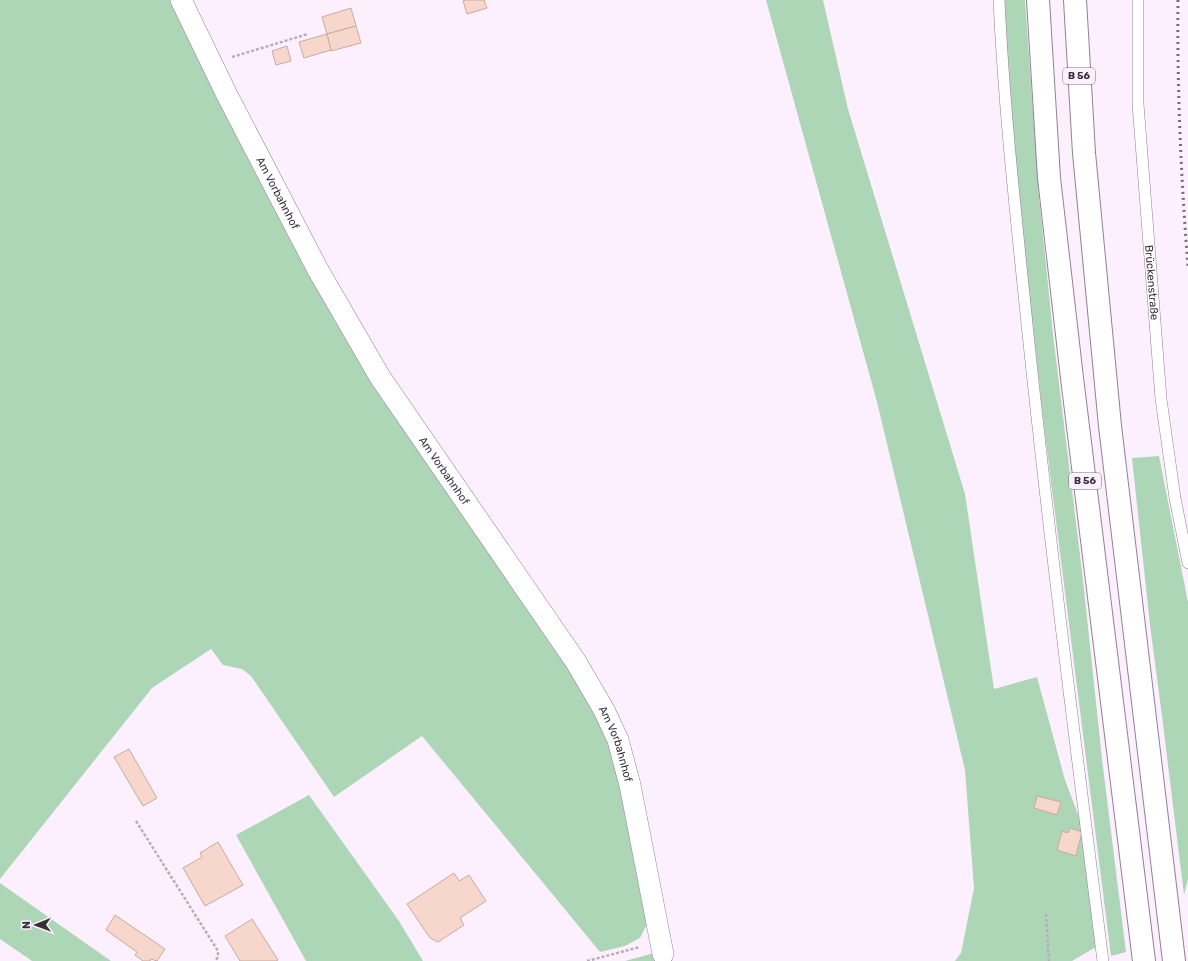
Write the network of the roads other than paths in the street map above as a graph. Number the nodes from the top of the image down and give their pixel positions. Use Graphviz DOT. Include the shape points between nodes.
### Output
graph roads {
  1 [pos="181,0"];
  2 [pos="999,0"];
  3 [pos="1038,0"];
  4 [pos="1075,0"];
  5 [pos="1138,0"];
  6 [pos="1188,563"];
  7 [pos="662,950"];
  8 [pos="1099,960"];
  9 [pos="1144,961"];
  10 [pos="1174,961"];
  1 -- 7 [label="street, Am Vorbahnhof" via="318,270 380,377 576,662 604,710 618,740 630,785"];
  2 -- 8 [label="lane" via="1010,164"];
  3 -- 9 [label="main road, B 56" via="1049,178"];
  4 -- 10 [label="main road, B 56" via="1084,152 1110,426"];
  5 -- 6 [label="lane, Brückenstraße" via="1138,104 1161,399 1175,498"];
}
